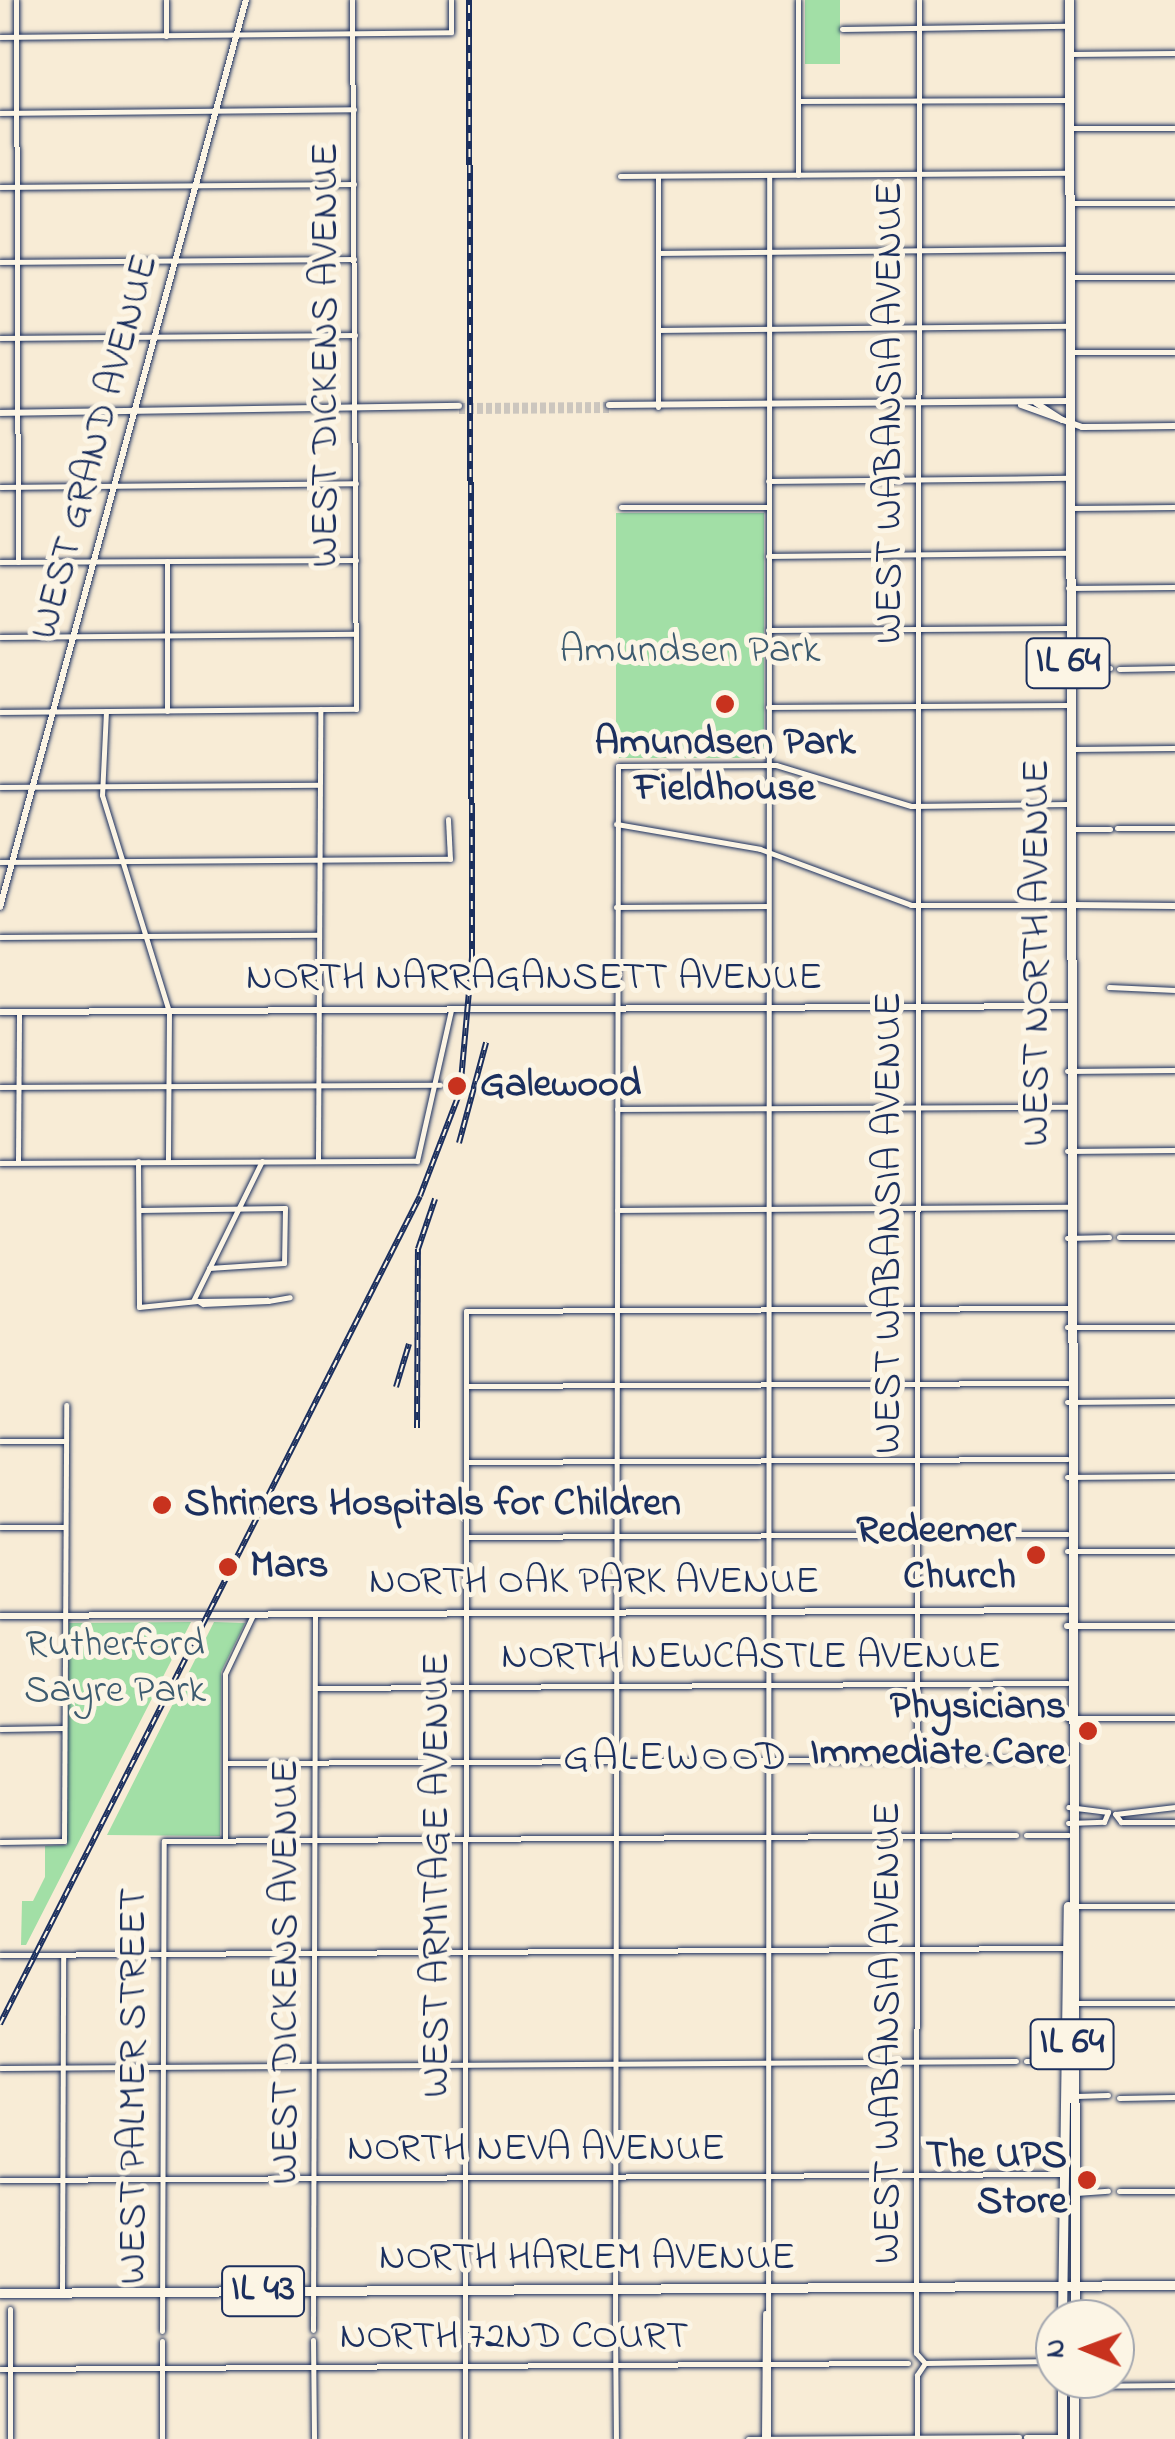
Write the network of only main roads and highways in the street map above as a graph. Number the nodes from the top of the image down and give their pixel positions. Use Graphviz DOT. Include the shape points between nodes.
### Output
graph roads {
  1 [pos="1069,0"];
  2 [pos="1068,2174"];
  3 [pos="1175,2285"];
  4 [pos="1063,2286"];
  5 [pos="1076,2286"];
  6 [pos="0,2293"];
  7 [pos="1063,2299"];
  8 [pos="1076,2299"];
  9 [pos="1062,2399"];
  10 [pos="1074,2399"];
  11 [pos="1062,2438"];
  12 [pos="1074,2439"];
  1 -- 2 [label="main road, WEST NORTH AVENUE / IL 64"];
  2 -- 4 [label="main road, WEST NORTH AVENUE / IL 64"];
  2 -- 5 [label="main road, WEST NORTH AVENUE / IL 64" via="1077,2191"];
  3 -- 5 [label="main road, NORTH HARLEM AVENUE / IL 43"];
  4 -- 5 [label="main road, NORTH HARLEM AVENUE / IL 43"];
  4 -- 6 [label="main road, NORTH HARLEM AVENUE / IL 43"];
  4 -- 7 [label="main road, IL 64"];
  5 -- 8 [label="main road, IL 64"];
  9 -- 11 [label="main road"];
  10 -- 12 [label="main road"];
}
